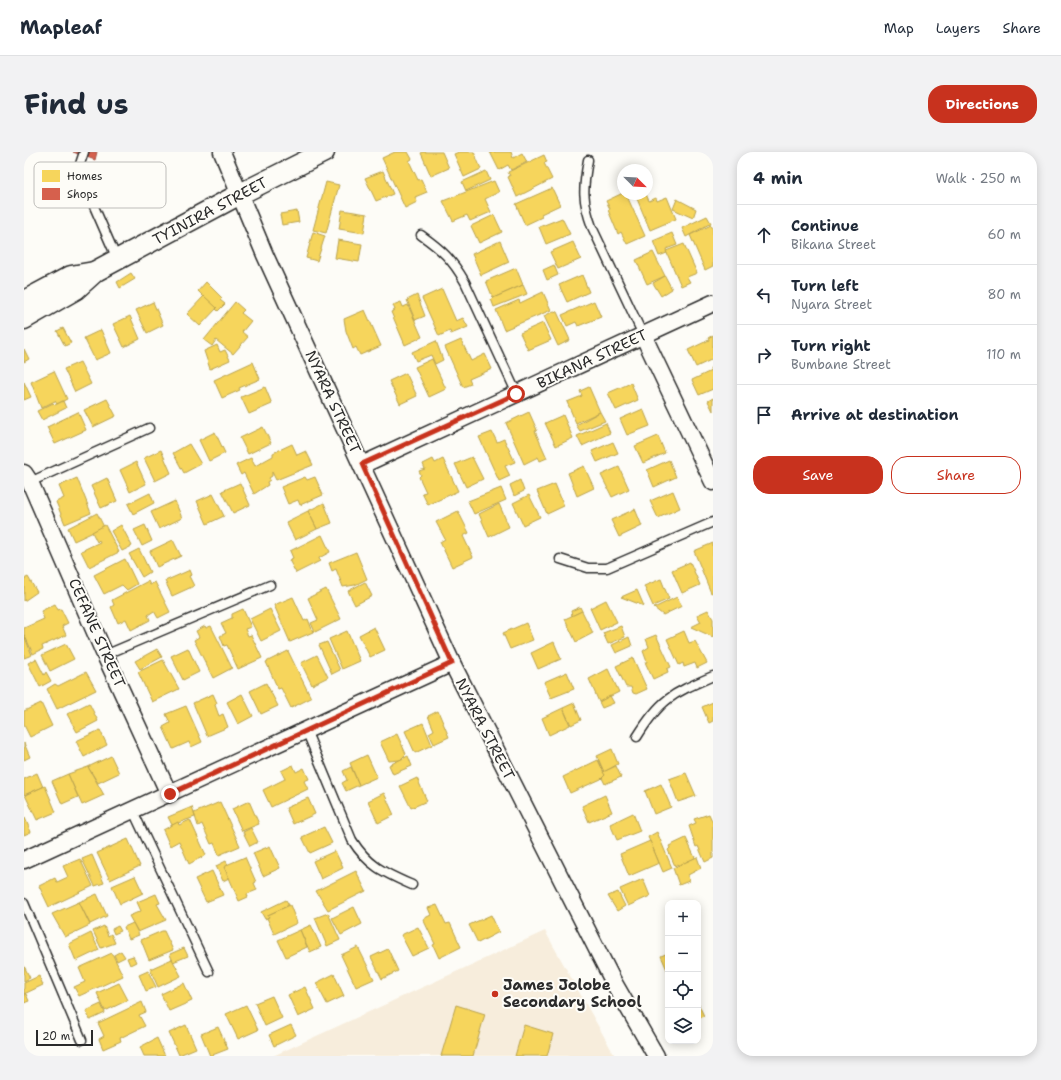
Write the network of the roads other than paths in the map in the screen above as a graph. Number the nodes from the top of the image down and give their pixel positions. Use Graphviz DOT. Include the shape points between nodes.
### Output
graph roads {
  1 [pos="84,152"];
  2 [pos="222,152"];
  3 [pos="324,152"];
  4 [pos="588,160"];
  5 [pos="81,162"];
  6 [pos="240,194"];
  7 [pos="95,208"];
  8 [pos="421,235"];
  9 [pos="118,260"];
  10 [pos="96,271"];
  11 [pos="24,301"];
  12 [pos="713,303"];
  13 [pos="24,319"];
  14 [pos="644,335"];
  15 [pos="516,394"];
  16 [pos="149,428"];
  17 [pos="362,464"];
  18 [pos="27,477"];
  19 [pos="713,482"];
  20 [pos="713,522"];
  21 [pos="560,559"];
  22 [pos="270,585"];
  23 [pos="105,654"];
  24 [pos="452,663"];
  25 [pos="713,676"];
  26 [pos="306,730"];
  27 [pos="637,737"];
  28 [pos="170,794"];
  29 [pos="133,811"];
  30 [pos="24,860"];
  31 [pos="412,885"];
  32 [pos="24,903"];
  33 [pos="209,972"];
  34 [pos="82,1040"];
  35 [pos="656,1056"];
  1 -- 5 [label="lane"];
  2 -- 6 [label="street, NYARA STREET"];
  3 -- 6 [label="street, TYINIRA STREET"];
  4 -- 14 [label="lane" via="583,196 586,212"];
  6 -- 9 [label="street, TYINIRA STREET"];
  6 -- 17 [label="street, NYARA STREET" via="265,255"];
  7 -- 9 [label="lane"];
  8 -- 15 [label="lane" via="449,257 457,268"];
  9 -- 10 [label="street, TYINIRA STREET"];
  10 -- 11 [label="street, TYINIRA STREET" via="71,276"];
  10 -- 13 [label="street, TYINIRA STREET" via="76,289"];
  12 -- 14 [label="street, BIKANA STREET"];
  14 -- 15 [label="street, BIKANA STREET"];
  14 -- 19 [label="street"];
  15 -- 17 [label="street, BIKANA STREET"];
  16 -- 18 [label="lane"];
  17 -- 24 [label="street, NYARA STREET"];
  18 -- 23 [label="street, CEFANE STREET"];
  20 -- 21 [label="lane" via="607,568 588,568"];
  22 -- 23 [label="lane"];
  23 -- 28 [label="street, CEFANE STREET"];
  24 -- 26 [label="street"];
  24 -- 35 [label="street, NYARA STREET" via="614,983"];
  25 -- 27 [label="lane" via="673,694 662,702 652,712"];
  26 -- 28 [label="street"];
  26 -- 31 [label="lane" via="352,840 361,855 390,875"];
  28 -- 29 [label="street"];
  29 -- 30 [label="street"];
  29 -- 33 [label="lane"];
  32 -- 34 [label="lane"];
}
